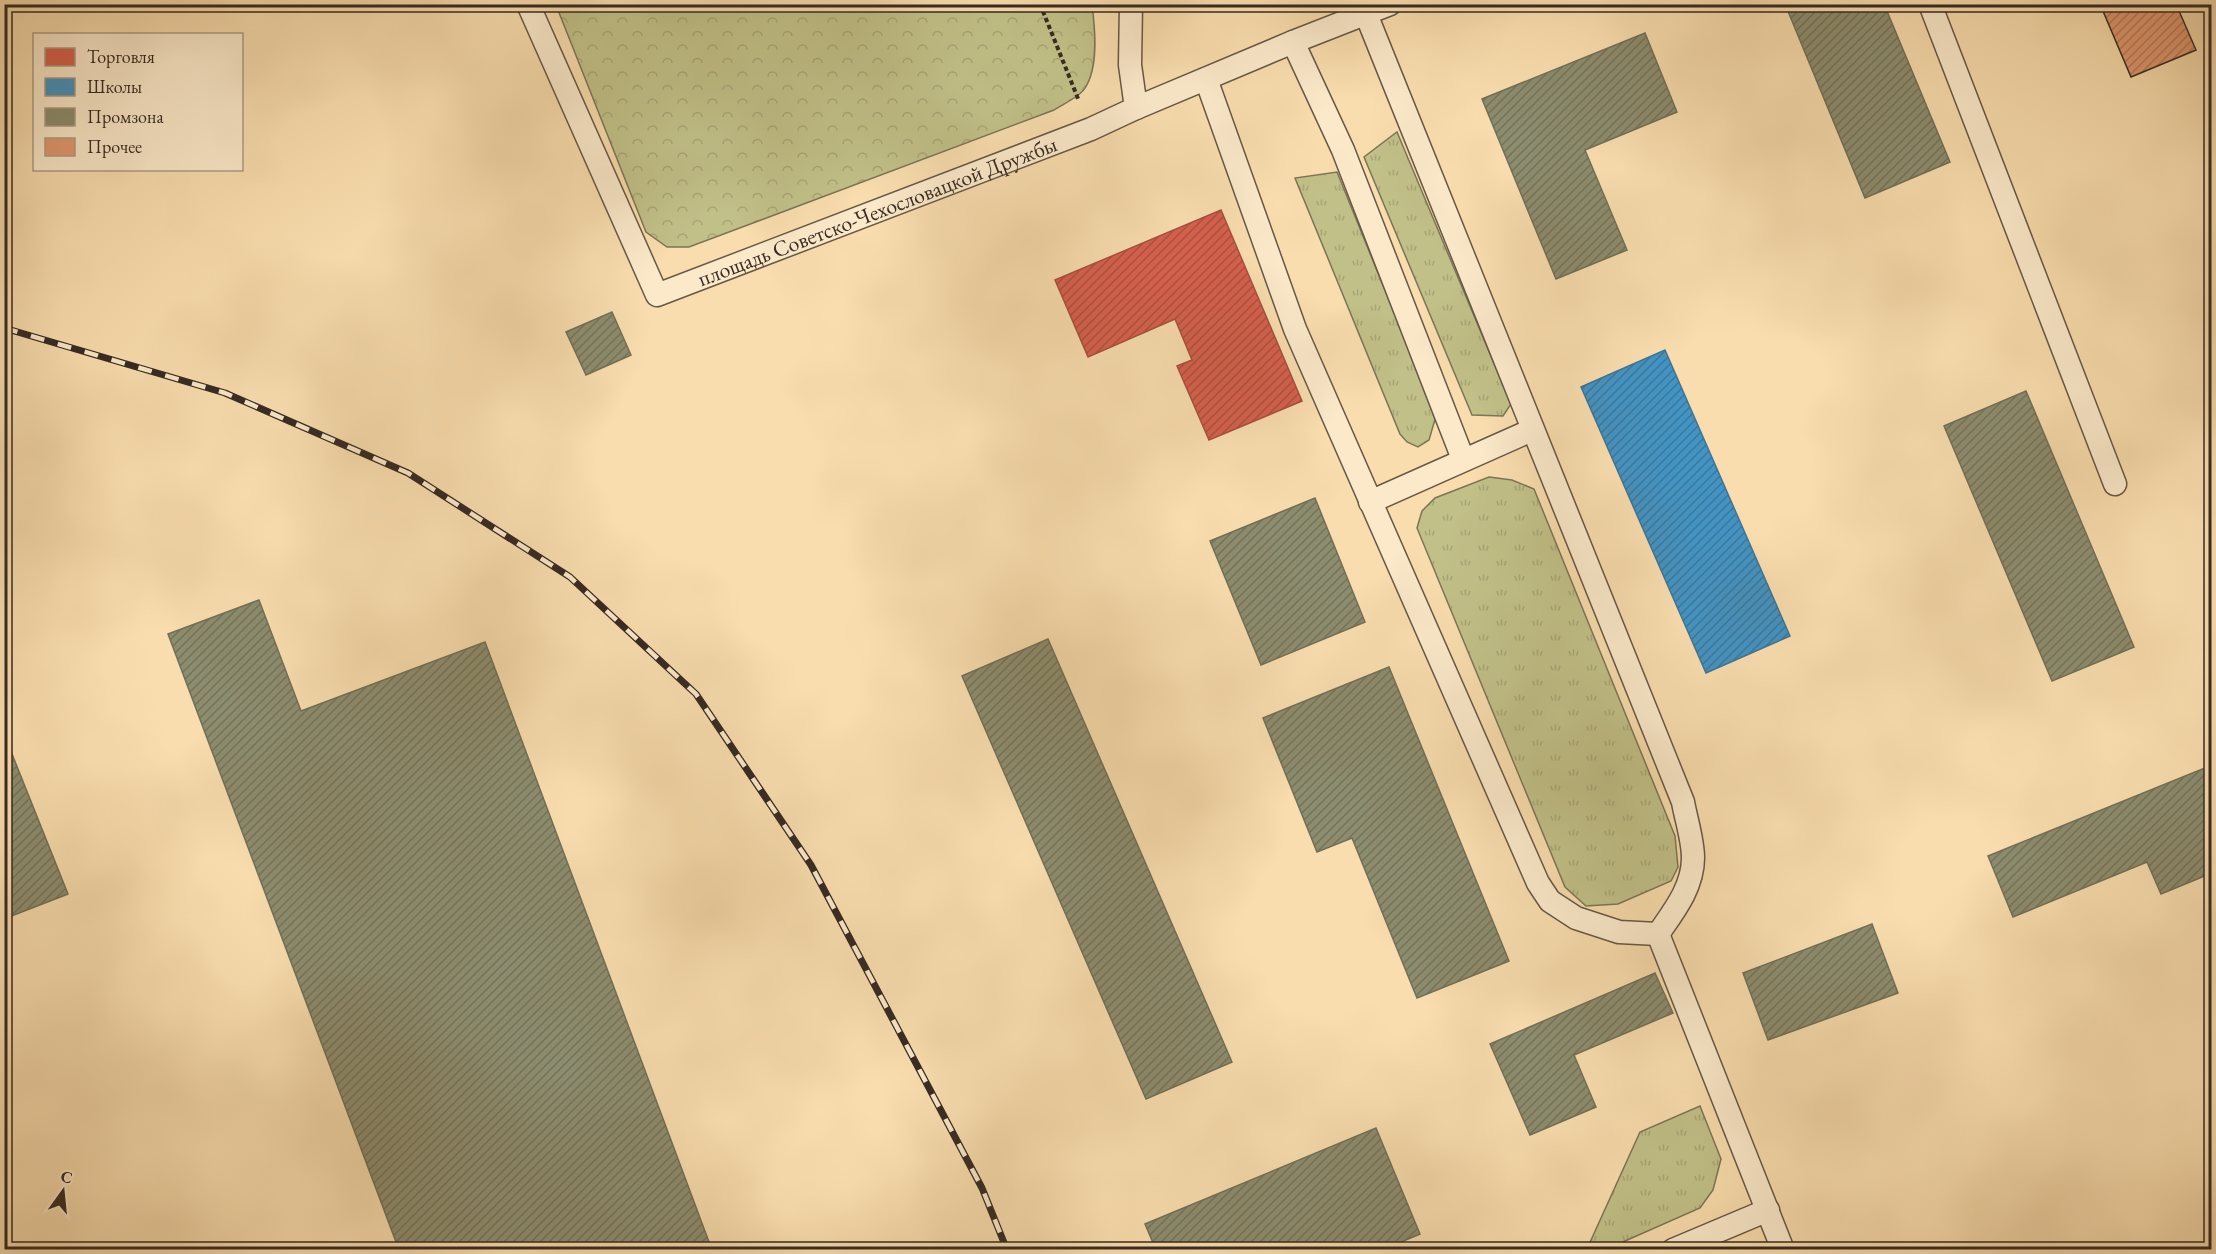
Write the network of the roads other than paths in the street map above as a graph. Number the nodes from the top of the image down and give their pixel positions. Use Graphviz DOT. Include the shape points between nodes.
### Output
graph roads {
  1 [pos="528,4"];
  2 [pos="1131,4"];
  3 [pos="1390,4"];
  4 [pos="1930,4"];
  5 [pos="1366,14"];
  6 [pos="1293,42"];
  7 [pos="1206,79"];
  8 [pos="1136,108"];
  9 [pos="1532,430"];
  10 [pos="1463,459"];
  11 [pos="2115,484"];
  12 [pos="1370,502"];
  13 [pos="1658,934"];
  14 [pos="1768,1210"];
  15 [pos="1673,1250"];
  16 [pos="1783,1250"];
  1 -- 8 [label="lane, площадь Советско-Чехословацкой Дружбы" via="657,295 1091,129"];
  2 -- 8 [label="lane" via="1130,65"];
  3 -- 5 [label="lane, площадь Советско-Чехословацкой Дружбы"];
  4 -- 11 [label="lane"];
  5 -- 6 [label="lane, площадь Советско-Чехословацкой Дружбы"];
  5 -- 9 [label="lane"];
  6 -- 7 [label="lane, площадь Советско-Чехословацкой Дружбы"];
  6 -- 10 [label="lane" via="1343,150"];
  7 -- 8 [label="lane, площадь Советско-Чехословацкой Дружбы"];
  7 -- 12 [label="lane" via="1295,329"];
  9 -- 10 [label="lane"];
  9 -- 13 [label="lane" via="1683,802 1693,857 1688,886"];
  10 -- 12 [label="lane"];
  12 -- 13 [label="lane" via="1538,883 1550,901 1576,918 1619,932"];
  13 -- 14 [label="lane"];
  14 -- 15 [label="lane"];
  14 -- 16 [label="lane"];
}
